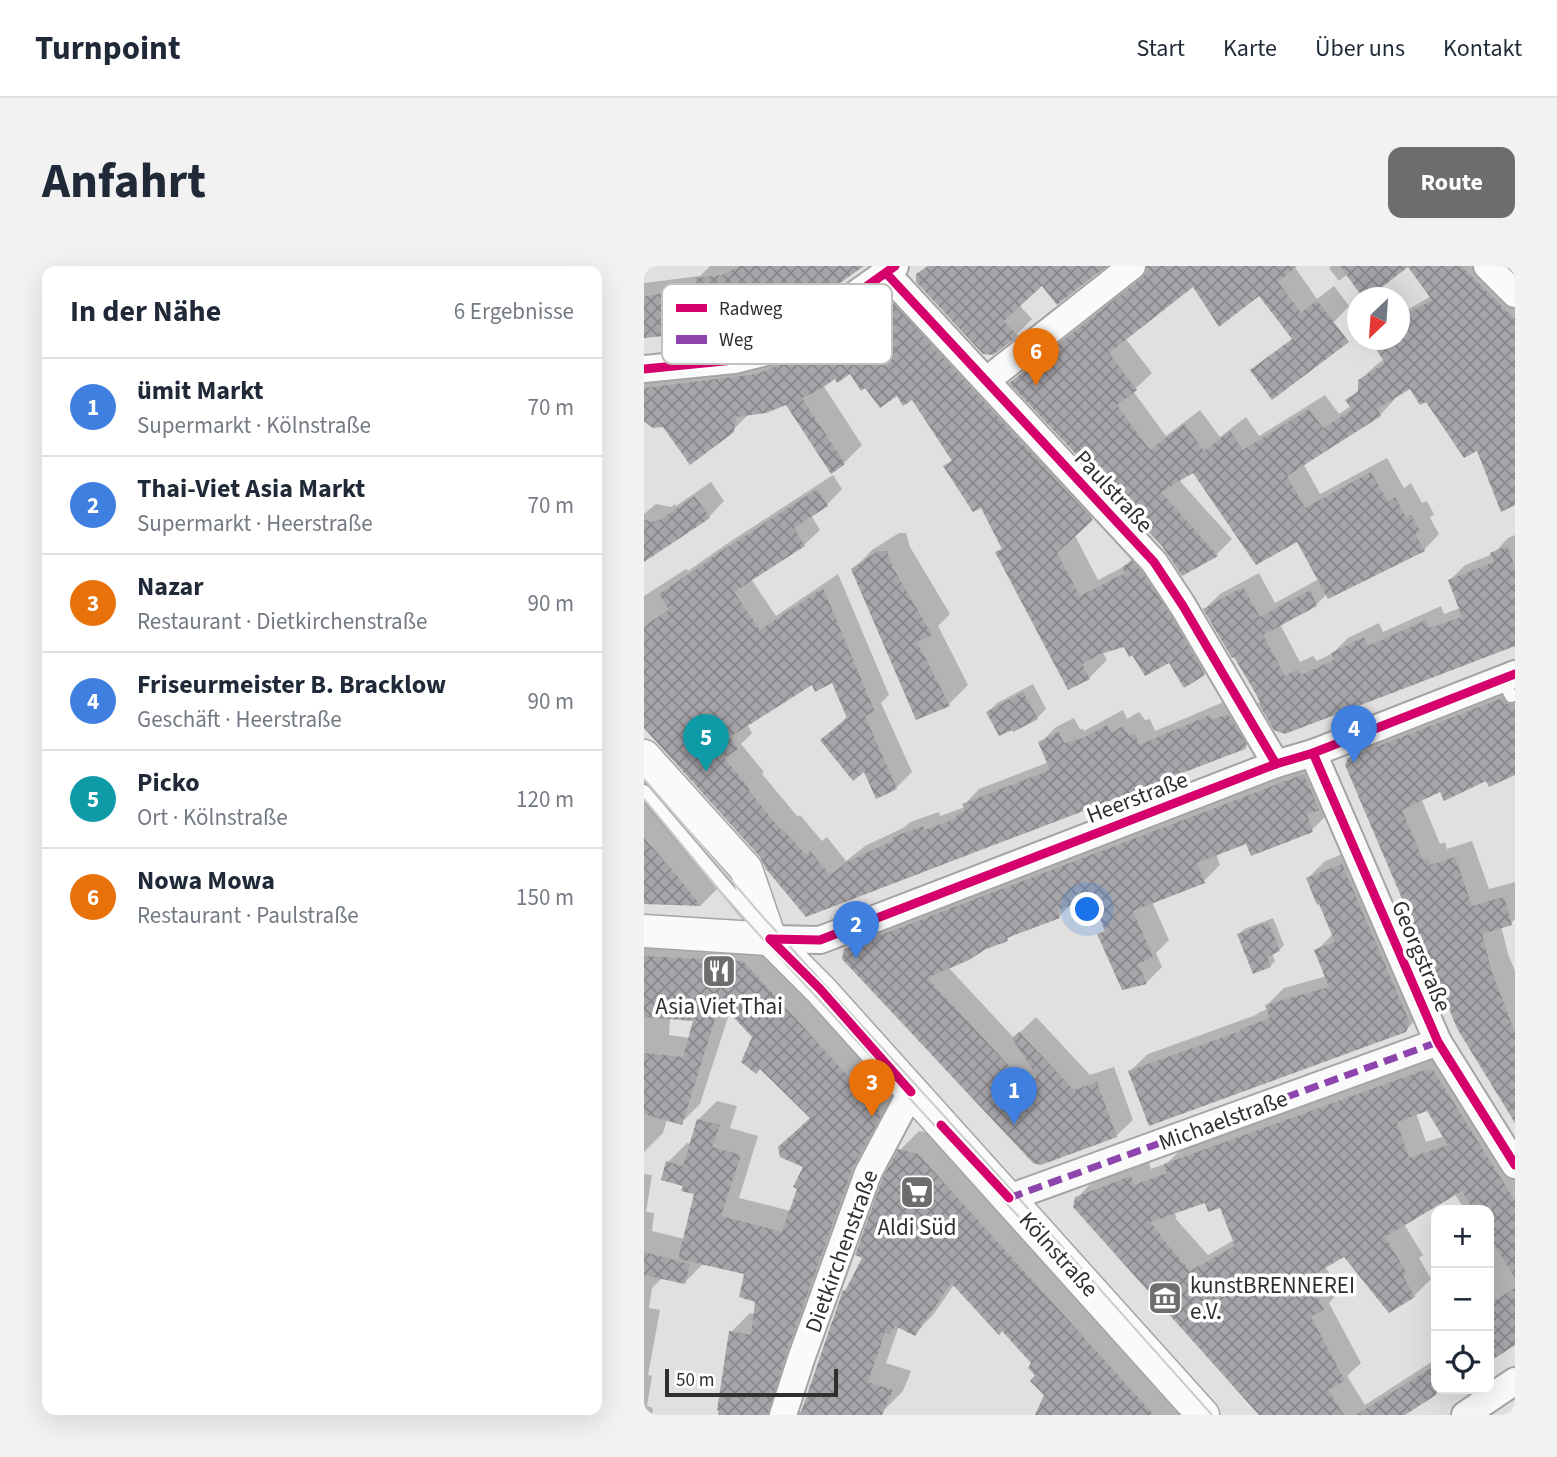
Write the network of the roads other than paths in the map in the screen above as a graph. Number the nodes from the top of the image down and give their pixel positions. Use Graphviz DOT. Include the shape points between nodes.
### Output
graph roads {
  1 [pos="1132,266"];
  2 [pos="1487,266"];
  3 [pos="890,270"];
  4 [pos="870,284"];
  5 [pos="1515,294"];
  6 [pos="694,364"];
  7 [pos="644,369"];
  8 [pos="987,380"];
  9 [pos="1510,683"];
  10 [pos="1313,753"];
  11 [pos="644,756"];
  12 [pos="1276,764"];
  13 [pos="644,791"];
  14 [pos="644,931"];
  15 [pos="760,938"];
  16 [pos="1438,1042"];
  17 [pos="911,1092"];
  18 [pos="1515,1165"];
  19 [pos="1009,1198"];
  20 [pos="1515,1381"];
  21 [pos="783,1415"];
  22 [pos="1203,1415"];
  23 [pos="1465,1415"];
  1 -- 8 [label="street"];
  2 -- 5 [label="street"];
  3 -- 4 [label="street"];
  3 -- 8 [label="street, Paulstraße"];
  6 -- 7 [label="street"];
  8 -- 12 [label="street, Paulstraße" via="1154,562"];
  9 -- 10 [label="street, Heerstraße"];
  10 -- 12 [label="street, Heerstraße"];
  10 -- 16 [label="street, Georgstraße"];
  11 -- 15 [label="street, Kölnstraße" via="746,869"];
  12 -- 15 [label="street, Heerstraße" via="820,940"];
  13 -- 15 [label="lane"];
  14 -- 15 [label="street"];
  15 -- 17 [label="street, Kölnstraße" via="820,989"];
  16 -- 18 [label="street, Georgstraße"];
  16 -- 19 [label="street, Michaelstraße"];
  17 -- 19 [label="street, Kölnstraße"];
  17 -- 21 [label="street, Dietkirchenstraße" via="867,1173"];
  19 -- 22 [label="street, Kölnstraße"];
  20 -- 23 [label="street"];
}
